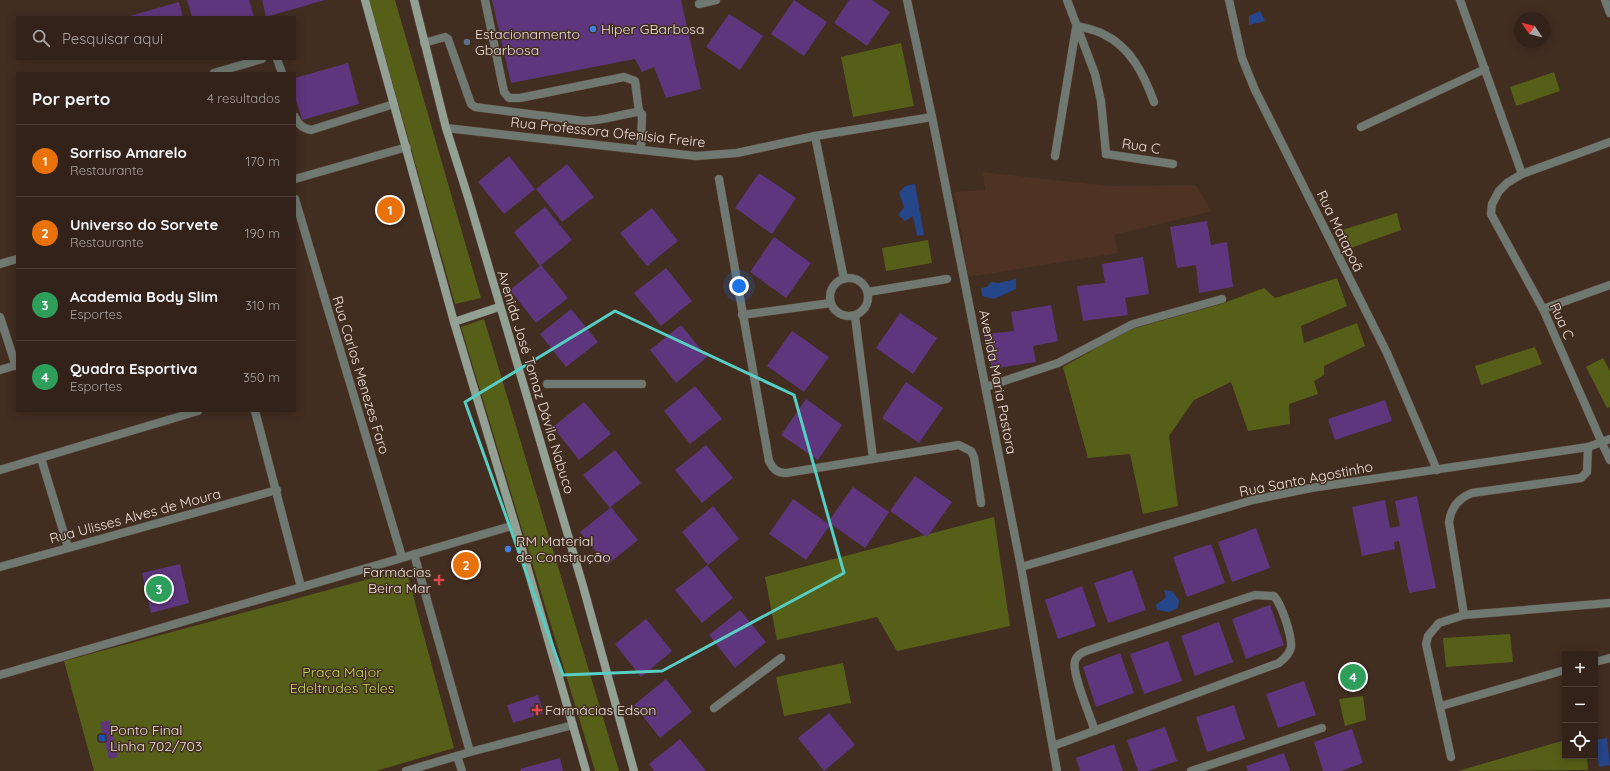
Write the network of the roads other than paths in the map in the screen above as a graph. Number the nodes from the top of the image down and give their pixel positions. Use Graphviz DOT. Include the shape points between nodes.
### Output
graph roads {
  1 [pos="365,0"];
  2 [pos="415,0"];
  3 [pos="485,0"];
  4 [pos="716,0"];
  5 [pos="907,0"];
  6 [pos="1067,0"];
  7 [pos="1229,0"];
  8 [pos="1460,0"];
  9 [pos="1605,0"];
  10 [pos="699,4"];
  11 [pos="1610,13"];
  12 [pos="1077,26"];
  13 [pos="424,43"];
  14 [pos="259,60"];
  15 [pos="277,60"];
  16 [pos="1485,69"];
  17 [pos="217,72"];
  18 [pos="282,72"];
  19 [pos="1154,102"];
  20 [pos="394,104"];
  21 [pos="639,112"];
  22 [pos="932,117"];
  23 [pos="296,119"];
  24 [pos="1361,127"];
  25 [pos="446,128"];
  26 [pos="815,136"];
  27 [pos="1610,142"];
  28 [pos="407,147"];
  29 [pos="641,150"];
  30 [pos="1055,156"];
  31 [pos="1173,164"];
  32 [pos="1522,174"];
  33 [pos="718,178"];
  34 [pos="296,179"];
  35 [pos="296,202"];
  36 [pos="16,259"];
  37 [pos="0,264"];
  38 [pos="844,279"];
  39 [pos="947,279"];
  40 [pos="1610,285"];
  41 [pos="868,292"];
  42 [pos="1222,299"];
  43 [pos="831,303"];
  44 [pos="499,307"];
  45 [pos="1543,309"];
  46 [pos="742,315"];
  47 [pos="855,316"];
  48 [pos="0,317"];
  49 [pos="454,322"];
  50 [pos="16,365"];
  51 [pos="0,370"];
  52 [pos="547,384"];
  53 [pos="642,384"];
  54 [pos="986,387"];
  55 [pos="195,412"];
  56 [pos="255,412"];
  57 [pos="1610,439"];
  58 [pos="1602,443"];
  59 [pos="1588,447"];
  60 [pos="41,458"];
  61 [pos="873,458"];
  62 [pos="1610,460"];
  63 [pos="0,470"];
  64 [pos="1437,470"];
  65 [pos="277,490"];
  66 [pos="981,504"];
  67 [pos="515,525"];
  68 [pos="68,547"];
  69 [pos="414,554"];
  70 [pos="402,558"];
  71 [pos="0,567"];
  72 [pos="1021,567"];
  73 [pos="301,587"];
  74 [pos="1610,603"];
  75 [pos="1464,615"];
  76 [pos="781,658"];
  77 [pos="1610,658"];
  78 [pos="1598,661"];
  79 [pos="1562,671"];
  80 [pos="0,675"];
  81 [pos="1441,706"];
  82 [pos="714,708"];
  83 [pos="573,725"];
  84 [pos="1322,728"];
  85 [pos="1095,730"];
  86 [pos="1053,746"];
  87 [pos="470,752"];
  88 [pos="457,756"];
  89 [pos="1451,757"];
  90 [pos="406,771"];
  91 [pos="462,771"];
  92 [pos="586,771"];
  93 [pos="634,771"];
  94 [pos="1057,771"];
  95 [pos="1191,771"];
  1 -- 20 [label="main road"];
  2 -- 13 [label="main road, Avenida José Tomaz Dávila Nabuco"];
  3 -- 21 [label="street" via="504,92 509,98 624,77 635,81"];
  4 -- 10 [label="street"];
  5 -- 22 [label="street, Avenida Maria Pastora"];
  6 -- 12 [label="street"];
  7 -- 64 [label="street, Rua Matapoã" via="1242,58 1255,90 1387,353"];
  8 -- 16 [label="street"];
  9 -- 11 [label="street"];
  12 -- 19 [label="street" via="1103,34 1126,50 1138,66"];
  12 -- 30 [label="street"];
  12 -- 31 [label="street, Rua C" via="1101,101 1106,154"];
  13 -- 21 [label="street" via="445,37 448,39 471,104 476,107 584,121 598,121 625,113"];
  13 -- 25 [label="main road, Avenida José Tomaz Dávila Nabuco"];
  14 -- 17 [label="street"];
  15 -- 18 [label="street"];
  16 -- 24 [label="street"];
  16 -- 32 [label="street"];
  20 -- 23 [label="street" via="311,130 303,128"];
  20 -- 28 [label="main road"];
  21 -- 29 [label="street" via="642,114"];
  22 -- 26 [label="street, Rua Professora Ofenísia Freire"];
  22 -- 54 [label="street, Avenida Maria Pastora"];
  25 -- 29 [label="street, Rua Professora Ofenísia Freire"];
  25 -- 44 [label="main road, Avenida José Tomaz Dávila Nabuco"];
  26 -- 29 [label="street, Rua Professora Ofenísia Freire" via="737,153 696,156"];
  26 -- 38 [label="street"];
  27 -- 32 [label="street"];
  28 -- 34 [label="street"];
  28 -- 49 [label="main road"];
  32 -- 45 [label="street, Rua C" via="1499,191 1492,204 1491,214"];
  33 -- 46 [label="street"];
  35 -- 70 [label="street, Rua Carlos Menezes Faro"];
  36 -- 37 [label="street"];
  38 -- 41 [label="street" via="858,280"];
  38 -- 43 [label="street" via="832,289"];
  39 -- 41 [label="street"];
  40 -- 45 [label="street"];
  41 -- 47 [label="street" via="866,306"];
  42 -- 54 [label="street" via="1133,324 1058,363"];
  43 -- 46 [label="street"];
  43 -- 47 [label="street" via="840,314"];
  44 -- 49 [label="main road"];
  44 -- 93 [label="main road, Avenida José Tomaz Dávila Nabuco" via="583,586"];
  45 -- 58 [label="street, Rua C"];
  46 -- 61 [label="street" via="769,461 773,468 779,473 786,473"];
  47 -- 61 [label="street"];
  48 -- 50 [label="street"];
  49 -- 67 [label="main road"];
  50 -- 51 [label="street"];
  52 -- 53 [label="street"];
  54 -- 72 [label="street, Avenida Maria Pastora"];
  55 -- 60 [label="street"];
  56 -- 65 [label="street"];
  57 -- 58 [label="street, Rua Santo Agostinho"];
  58 -- 59 [label="street, Rua Santo Agostinho"];
  58 -- 62 [label="street, Rua C"];
  59 -- 64 [label="street, Rua Santo Agostinho"];
  59 -- 75 [label="street" via="1587,472 1581,478 1472,493 1462,497 1456,504 1450,513 1449,522"];
  60 -- 63 [label="street"];
  60 -- 68 [label="street"];
  61 -- 66 [label="street" via="958,445 966,447 974,457"];
  64 -- 72 [label="street, Rua Santo Agostinho" via="1311,488 1254,500"];
  65 -- 68 [label="street, Rua Ulisses Alves de Moura"];
  65 -- 73 [label="street"];
  67 -- 69 [label="street"];
  67 -- 83 [label="main road"];
  68 -- 71 [label="street, Rua Ulisses Alves de Moura"];
  69 -- 70 [label="street"];
  69 -- 87 [label="street"];
  70 -- 73 [label="street"];
  72 -- 86 [label="street, Avenida Maria Pastora"];
  73 -- 80 [label="street"];
  74 -- 75 [label="street"];
  75 -- 81 [label="street" via="1439,623 1428,636 1426,644"];
  76 -- 82 [label="street"];
  77 -- 78 [label="street"];
  79 -- 81 [label="street"];
  81 -- 89 [label="street"];
  83 -- 87 [label="street"];
  83 -- 92 [label="main road"];
  84 -- 95 [label="street"];
  85 -- 85 [label="street" via="1279,663 1291,647 1280,603 1274,596 1255,595 1078,655 1074,662 1075,672"];
  85 -- 86 [label="street"];
  86 -- 94 [label="street, Avenida Maria Pastora"];
  87 -- 88 [label="street"];
  88 -- 90 [label="street"];
  88 -- 91 [label="street"];
}
